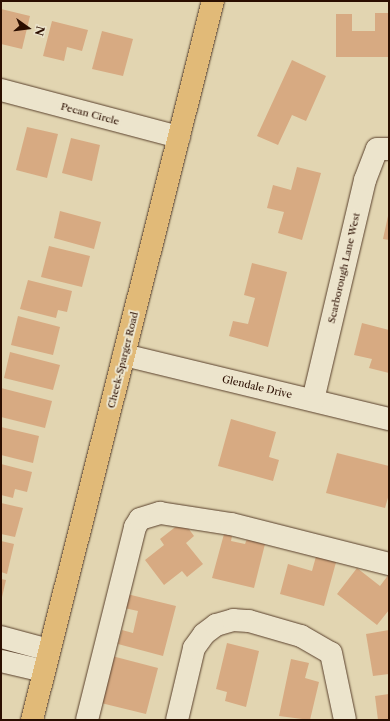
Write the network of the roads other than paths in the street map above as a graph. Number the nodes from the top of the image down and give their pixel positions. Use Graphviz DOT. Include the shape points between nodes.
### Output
graph roads {
  1 [pos="213,1"];
  2 [pos="1,90"];
  3 [pos="179,137"];
  4 [pos="389,148"];
  5 [pos="124,355"];
  6 [pos="313,400"];
  7 [pos="389,419"];
  8 [pos="389,564"];
  9 [pos="1,637"];
  10 [pos="49,650"];
  11 [pos="1,661"];
  12 [pos="44,670"];
  13 [pos="32,720"];
  14 [pos="87,720"];
  15 [pos="177,720"];
  16 [pos="345,720"];
  1 -- 3 [label="main road, Cheek-Sparger Road"];
  2 -- 3 [label="street, Pecan Circle"];
  3 -- 5 [label="main road, Cheek-Sparger Road"];
  4 -- 6 [label="street, Scarborough Lane West" via="377,149 365,180"];
  5 -- 6 [label="street, Glendale Drive"];
  5 -- 10 [label="main road, Cheek-Sparger Road"];
  6 -- 7 [label="street, Glendale Drive"];
  8 -- 14 [label="street" via="231,524 160,512 148,514 140,519 135,527"];
  9 -- 10 [label="street"];
  10 -- 12 [label="main road, Cheek-Sparger Road"];
  11 -- 12 [label="street"];
  12 -- 13 [label="main road, Cheek-Sparger Road"];
  15 -- 16 [label="street" via="194,648 204,634 216,625 233,620 249,621 301,636 331,653"];
}
